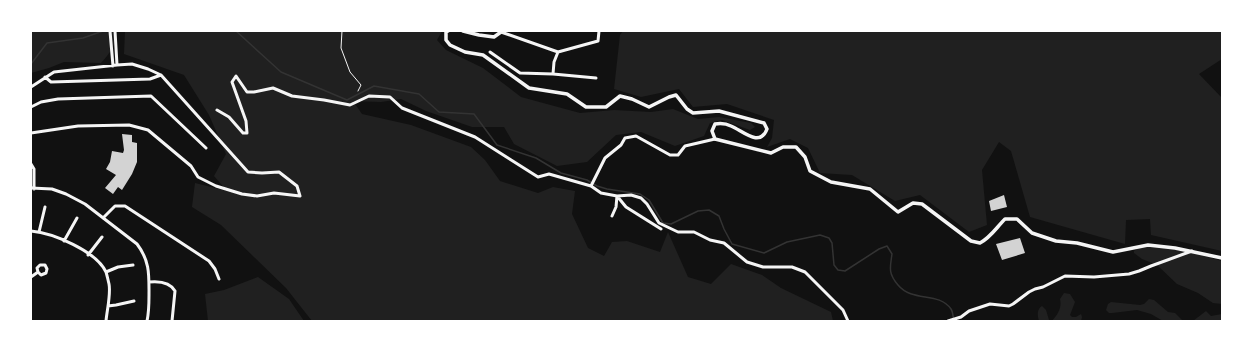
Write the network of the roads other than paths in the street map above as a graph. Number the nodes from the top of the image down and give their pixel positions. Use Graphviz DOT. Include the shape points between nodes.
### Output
graph roads {
  1 [pos="110,31"];
  2 [pos="115,31"];
  3 [pos="448,31"];
  4 [pos="463,31"];
  5 [pos="599,31"];
  6 [pos="501,32"];
  7 [pos="490,52"];
  8 [pos="558,52"];
  9 [pos="117,65"];
  10 [pos="113,66"];
  11 [pos="553,74"];
  12 [pos="161,75"];
  13 [pos="45,77"];
  14 [pos="596,78"];
  15 [pos="31,87"];
  16 [pos="31,107"];
  17 [pos="217,110"];
  18 [pos="31,133"];
  19 [pos="715,139"];
  20 [pos="206,148"];
  21 [pos="31,164"];
  22 [pos="591,186"];
  23 [pos="32,188"];
  24 [pos="617,196"];
  25 [pos="45,207"];
  26 [pos="612,216"];
  27 [pos="77,218"];
  28 [pos="103,218"];
  29 [pos="660,229"];
  30 [pos="31,231"];
  31 [pos="39,232"];
  32 [pos="102,237"];
  33 [pos="64,241"];
  34 [pos="1192,251"];
  35 [pos="88,255"];
  36 [pos="1222,258"];
  37 [pos="133,264"];
  38 [pos="38,272"];
  39 [pos="106,272"];
  40 [pos="31,277"];
  41 [pos="219,280"];
  42 [pos="149,282"];
  43 [pos="134,301"];
  44 [pos="108,306"];
  45 [pos="106,321"];
  46 [pos="147,321"];
  47 [pos="172,321"];
  48 [pos="848,321"];
  49 [pos="948,321"];
  1 -- 10 [label="street"];
  2 -- 9 [label="street"];
  3 -- 19 [label="street" via="446,40 450,45 465,52 483,55 529,88 567,94 586,107 606,107 620,96 649,107 676,95 693,113 719,111 764,123 767,129 761,138 753,137 730,125 715,124 712,131"];
  4 -- 6 [label="street" via="494,37"];
  5 -- 8 [label="street" via="598,41"];
  6 -- 8 [label="street"];
  7 -- 11 [label="street" via="520,73"];
  8 -- 11 [label="street"];
  9 -- 10 [label="street"];
  9 -- 12 [label="street" via="132,64"];
  10 -- 13 [label="street" via="54,72"];
  11 -- 14 [label="street"];
  12 -- 13 [label="street" via="150,79 51,82"];
  12 -- 18 [label="street" via="248,172 279,172 297,186 300,196 274,193 256,196 216,186 198,177 191,166 148,130 129,125 78,126"];
  13 -- 15 [label="street"];
  16 -- 20 [label="street" via="58,99 151,96"];
  17 -- 22 [label="street" via="229,117 243,134 247,133 246,121 232,82 236,76 247,92 273,88 292,96 350,105 369,96 390,97 402,108 475,137 538,177 549,174"];
  19 -- 22 [label="street" via="685,146 678,155 670,155 636,136 625,138 621,145 605,158"];
  19 -- 34 [label="street" via="770,153 783,146 796,147 805,157 810,171 831,182 870,189 898,212 913,203 922,204 971,241 980,243 989,238 1005,219 1016,219 1032,233 1056,241 1077,242 1113,252 1148,245"];
  21 -- 23 [label="street" via="34,169"];
  22 -- 24 [label="street" via="601,193"];
  23 -- 28 [label="street" via="52,189 66,194"];
  24 -- 26 [label="street"];
  24 -- 29 [label="street" via="626,207"];
  24 -- 48 [label="street" via="631,195 641,198 659,223 678,232 694,232 710,240 724,243 747,262 763,268 792,267 805,272 844,310"];
  25 -- 31 [label="street"];
  27 -- 33 [label="street"];
  28 -- 41 [label="street" via="115,206 125,206 210,261"];
  28 -- 42 [label="street" via="137,244 146,260"];
  30 -- 31 [label="street"];
  31 -- 33 [label="street"];
  32 -- 35 [label="street"];
  33 -- 35 [label="street"];
  34 -- 36 [label="street"];
  34 -- 49 [label="street" via="1129,274 1065,276 1029,292 1009,306 990,304"];
  35 -- 39 [label="street" via="99,262"];
  37 -- 39 [label="street"];
  38 -- 40 [label="street"];
  39 -- 44 [label="street" via="109,285"];
  42 -- 46 [label="street"];
  42 -- 47 [label="street" via="162,282 174,288"];
  43 -- 44 [label="street"];
  44 -- 45 [label="street"];
}
